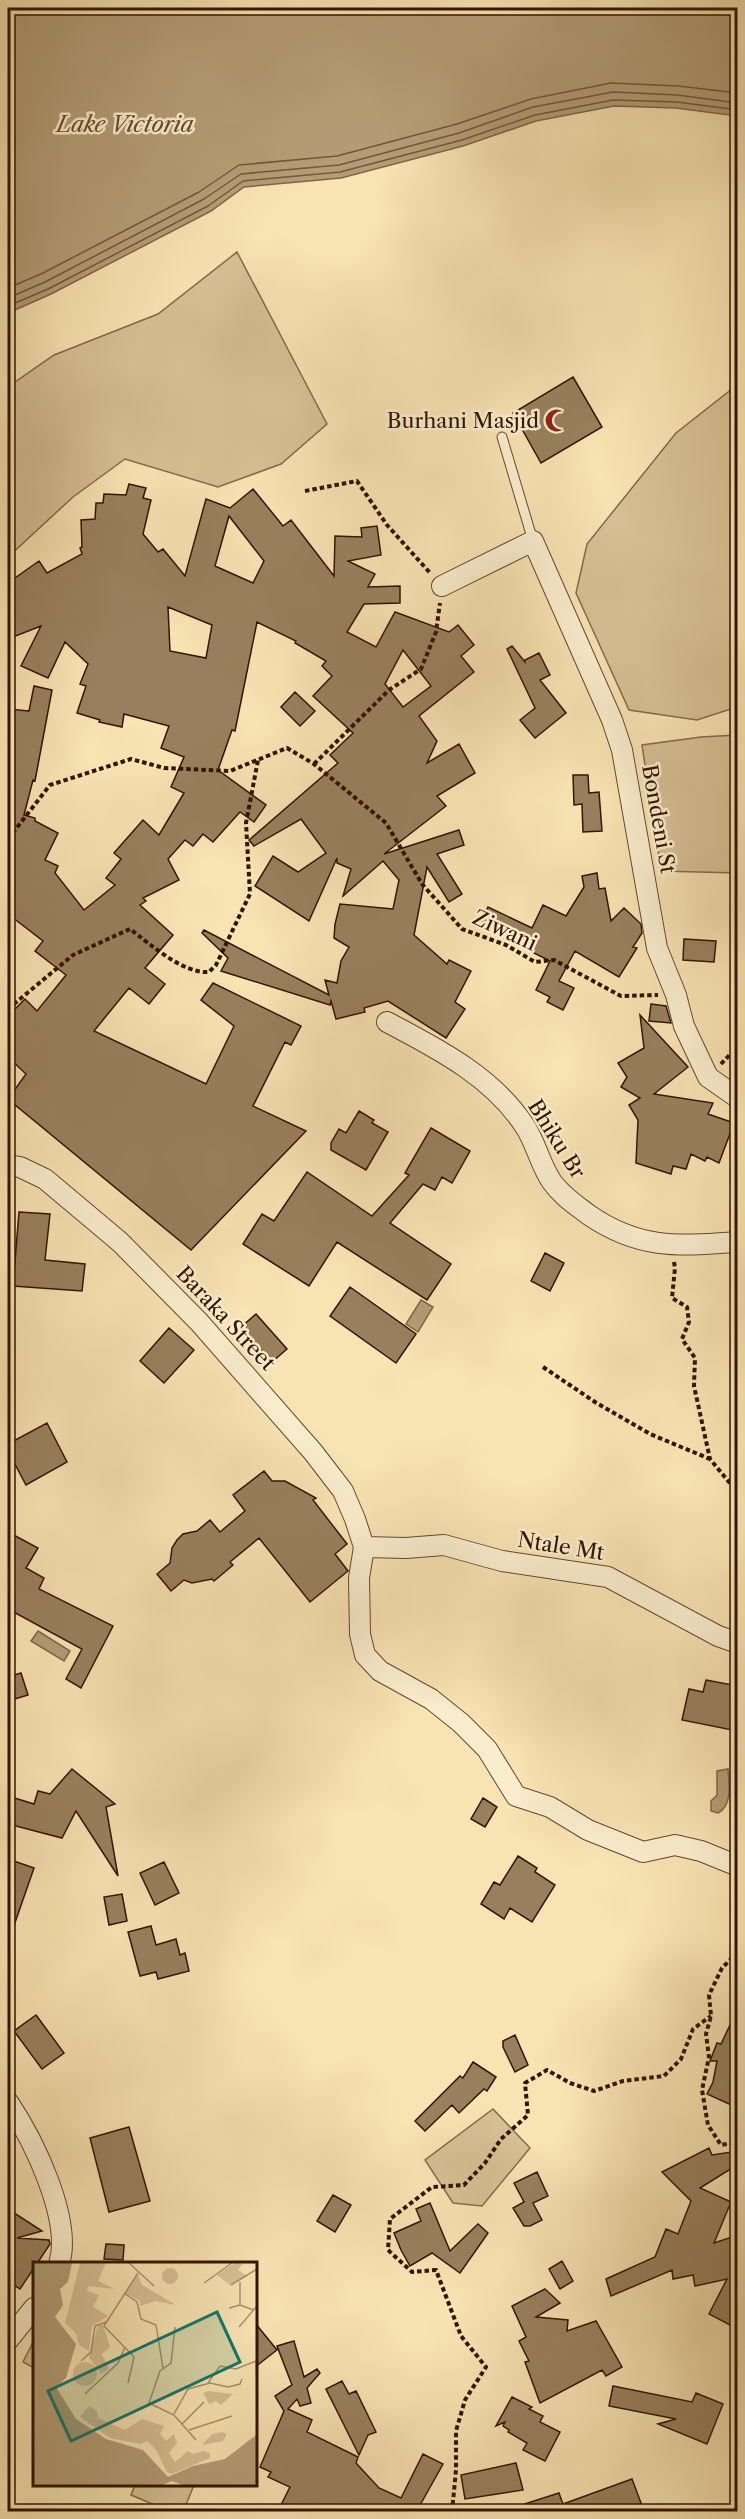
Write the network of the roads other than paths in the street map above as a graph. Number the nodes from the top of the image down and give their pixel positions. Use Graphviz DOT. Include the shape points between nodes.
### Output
graph roads {
  1 [pos="502,437"];
  2 [pos="533,541"];
  3 [pos="442,586"];
  4 [pos="387,1022"];
  5 [pos="738,1098"];
  6 [pos="8,1165"];
  7 [pos="738,1242"];
  8 [pos="364,1547"];
  9 [pos="738,1643"];
  10 [pos="738,1866"];
  11 [pos="8,2102"];
  12 [pos="60,2262"];
  13 [pos="33,2309"];
  14 [pos="8,2340"];
  1 -- 2 [label="lane"];
  2 -- 3 [label="street"];
  2 -- 5 [label="street, Bondeni St" via="622,750 657,948 684,1026 708,1077"];
  4 -- 7 [label="street, Bhiku Br" via="447,1053 497,1094 524,1125 552,1181 569,1201 603,1225 636,1240 669,1244"];
  6 -- 8 [label="street, Baraka Street" via="34,1172 80,1207 199,1322 343,1491"];
  8 -- 9 [label="street, Ntale Mt" via="444,1545 502,1561 608,1576"];
  8 -- 10 [label="street" via="359,1578 360,1634 365,1655 380,1671 431,1699 461,1723 487,1749 516,1796 550,1807 588,1830 643,1852 675,1845"];
  11 -- 12 [label="street" via="39,2155 59,2215 63,2253"];
  13 -- 14 [label="street"];
}
